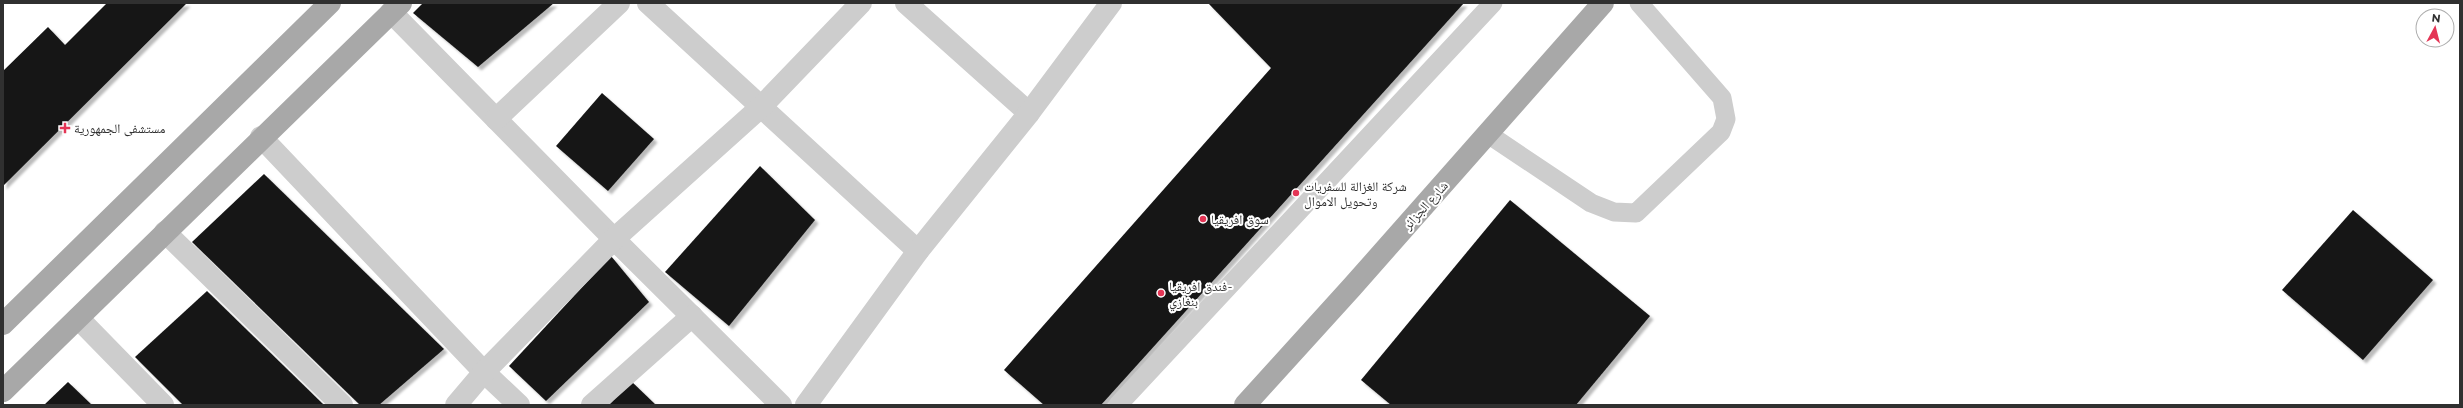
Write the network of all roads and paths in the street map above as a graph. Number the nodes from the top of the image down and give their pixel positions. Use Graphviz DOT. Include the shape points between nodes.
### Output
graph roads {
  1 [pos="330,3"];
  2 [pos="619,3"];
  3 [pos="648,3"];
  4 [pos="861,3"];
  5 [pos="906,3"];
  6 [pos="1111,3"];
  7 [pos="1493,3"];
  8 [pos="1603,3"];
  9 [pos="1639,3"];
  10 [pos="396,8"];
  11 [pos="761,107"];
  12 [pos="1029,113"];
  13 [pos="496,119"];
  14 [pos="1488,134"];
  15 [pos="261,137"];
  16 [pos="165,232"];
  17 [pos="614,239"];
  18 [pos="918,251"];
  19 [pos="692,316"];
  20 [pos="78,318"];
  21 [pos="3,324"];
  22 [pos="484,372"];
  23 [pos="3,391"];
  24 [pos="163,405"];
  25 [pos="342,405"];
  26 [pos="456,405"];
  27 [pos="519,405"];
  28 [pos="592,405"];
  29 [pos="781,405"];
  30 [pos="806,405"];
  31 [pos="1118,405"];
  32 [pos="1245,405"];
  1 -- 21 [label="main road"];
  2 -- 13 [label="street"];
  3 -- 11 [label="street"];
  4 -- 11 [label="street"];
  5 -- 12 [label="street"];
  6 -- 12 [label="street"];
  7 -- 31 [label="lane"];
  8 -- 14 [label="main road, شارع الجزائر"];
  9 -- 14 [label="lane" via="1722,98 1726,119 1721,132 1636,213 1614,212 1591,203"];
  10 -- 13 [label="street"];
  10 -- 15 [label="main road"];
  11 -- 17 [label="street"];
  11 -- 18 [label="street"];
  12 -- 18 [label="street"];
  13 -- 17 [label="street"];
  14 -- 32 [label="main road, شارع الجزائر"];
  15 -- 16 [label="main road"];
  15 -- 22 [label="street"];
  16 -- 20 [label="main road"];
  16 -- 25 [label="street"];
  17 -- 19 [label="street"];
  17 -- 22 [label="street"];
  18 -- 30 [label="street"];
  19 -- 28 [label="street"];
  19 -- 29 [label="street"];
  20 -- 23 [label="main road"];
  20 -- 24 [label="street"];
  22 -- 26 [label="street"];
  22 -- 27 [label="street"];
}
